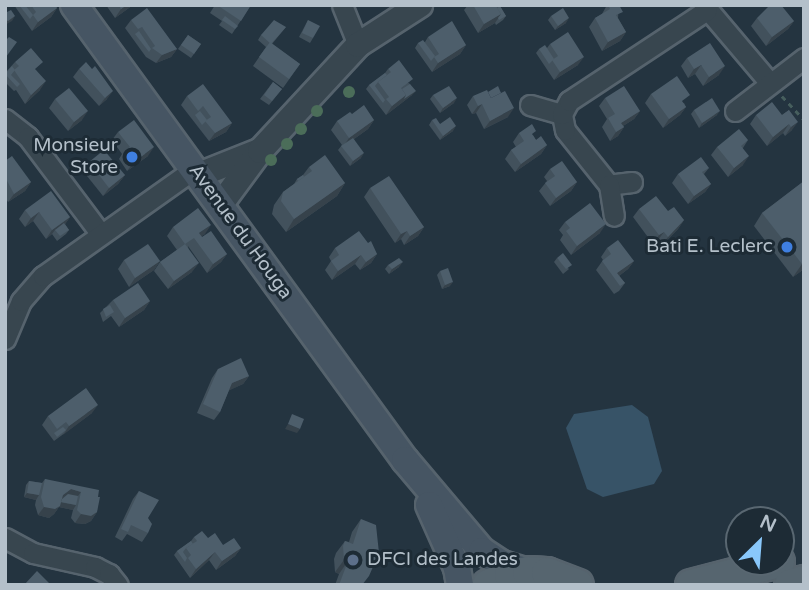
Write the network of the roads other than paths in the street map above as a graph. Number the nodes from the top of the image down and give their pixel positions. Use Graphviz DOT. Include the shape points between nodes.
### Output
graph roads {
  1 [pos="74,5"];
  2 [pos="342,5"];
  3 [pos="420,5"];
  4 [pos="705,8"];
  5 [pos="358,46"];
  6 [pos="804,58"];
  7 [pos="770,83"];
  8 [pos="530,105"];
  9 [pos="735,111"];
  10 [pos="562,114"];
  11 [pos="5,118"];
  12 [pos="260,151"];
  13 [pos="196,172"];
  14 [pos="632,182"];
  15 [pos="609,185"];
  16 [pos="221,204"];
  17 [pos="614,216"];
  18 [pos="100,233"];
  19 [pos="5,339"];
  20 [pos="405,460"];
  21 [pos="5,538"];
  22 [pos="528,572"];
  23 [pos="726,576"];
  24 [pos="804,581"];
  25 [pos="118,585"];
  26 [pos="460,585"];
  27 [pos="488,585"];
  28 [pos="578,585"];
  29 [pos="691,585"];
  30 [pos="790,585"];
  1 -- 13 [label="main road, Avenue du Houga"];
  2 -- 5 [label="street"];
  3 -- 5 [label="street"];
  4 -- 7 [label="street"];
  4 -- 10 [label="street" via="569,101"];
  5 -- 12 [label="street"];
  6 -- 7 [label="street"];
  7 -- 9 [label="street"];
  8 -- 10 [label="street"];
  10 -- 15 [label="street" via="565,131"];
  11 -- 18 [label="street" via="28,137"];
  12 -- 13 [label="street"];
  12 -- 16 [label="street"];
  13 -- 16 [label="main road, Avenue du Houga"];
  13 -- 18 [label="street"];
  14 -- 15 [label="street"];
  15 -- 17 [label="street"];
  16 -- 20 [label="main road, Avenue du Houga"];
  18 -- 19 [label="street" via="43,275 21,300"];
  20 -- 22 [label="main road, Avenue du Houga" via="482,551 502,564"];
  20 -- 26 [label="main road, Avenue du Houga" via="441,529"];
  21 -- 25 [label="street" via="33,553 94,567"];
  22 -- 27 [label="main road"];
  22 -- 28 [label="main road" via="547,573"];
  23 -- 29 [label="main road"];
  24 -- 30 [label="main road"];
}
